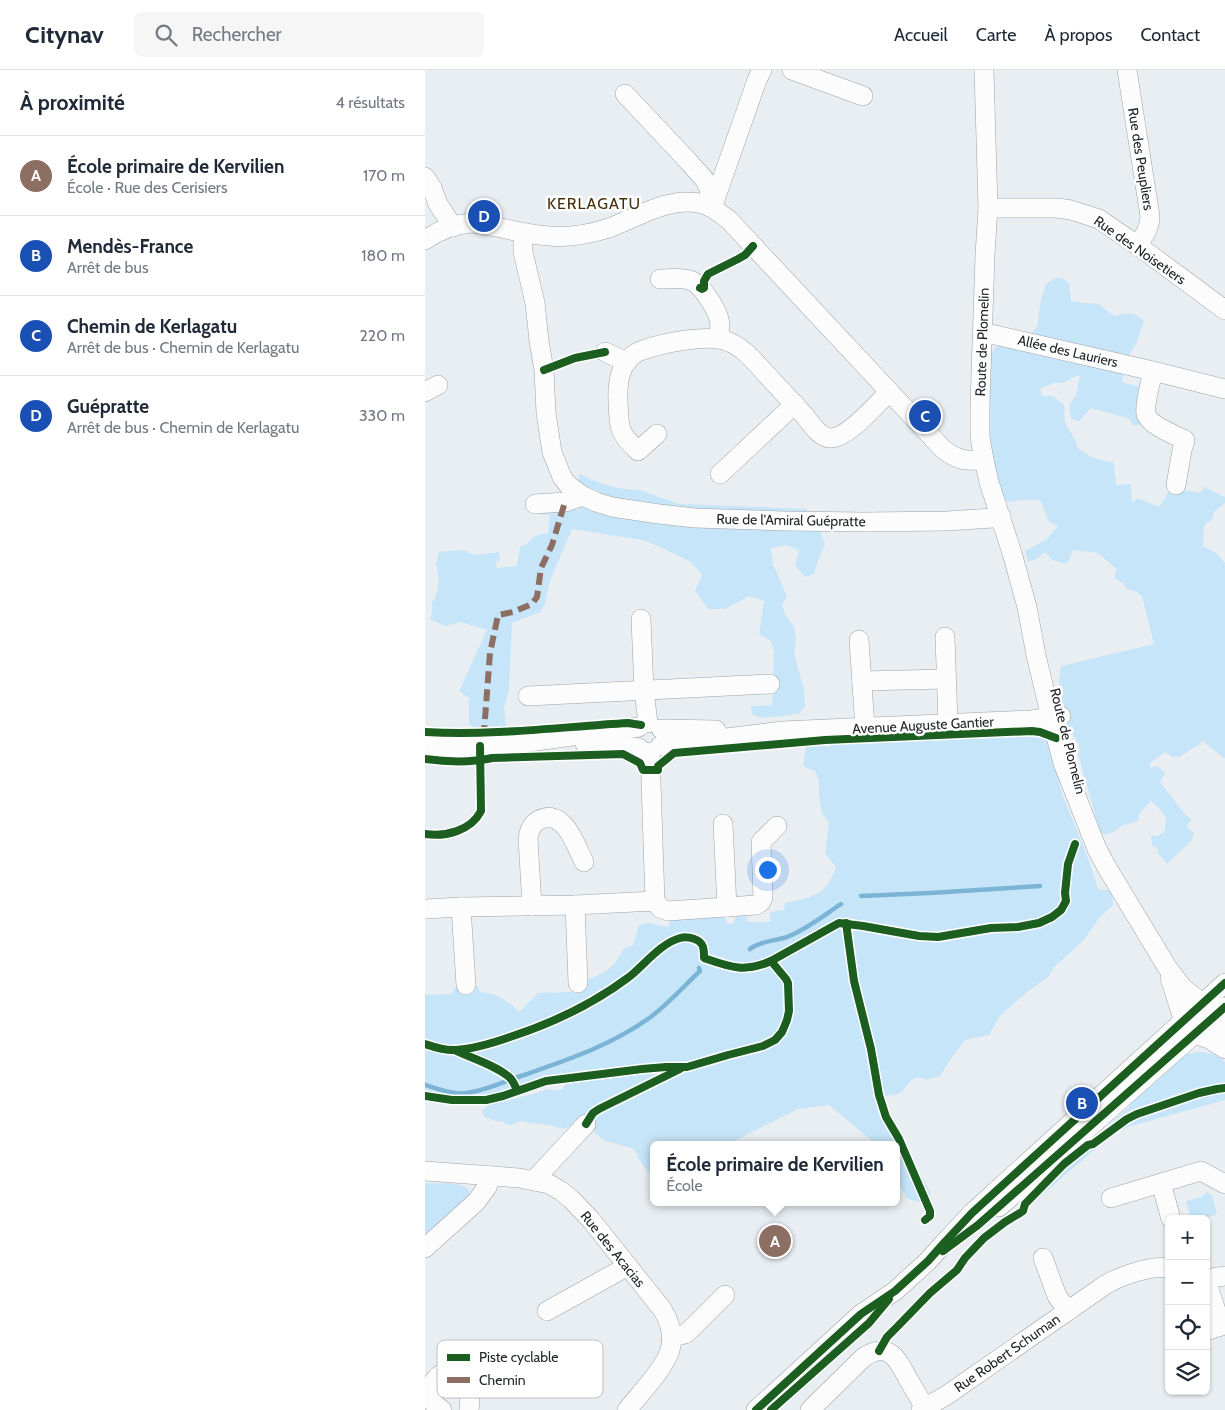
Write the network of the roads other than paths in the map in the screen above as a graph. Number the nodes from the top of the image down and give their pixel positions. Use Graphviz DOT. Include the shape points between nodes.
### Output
graph roads {
  1 [pos="762,70"];
  2 [pos="792,70"];
  3 [pos="984,70"];
  4 [pos="1127,70"];
  5 [pos="625,94"];
  6 [pos="863,96"];
  7 [pos="425,177"];
  8 [pos="712,208"];
  9 [pos="988,208"];
  10 [pos="438,233"];
  11 [pos="524,233"];
  12 [pos="1137,245"];
  13 [pos="660,279"];
  14 [pos="1225,310"];
  15 [pos="982,332"];
  16 [pos="719,339"];
  17 [pos="605,352"];
  18 [pos="627,362"];
  19 [pos="1153,371"];
  20 [pos="1225,389"];
  21 [pos="889,392"];
  22 [pos="795,404"];
  23 [pos="657,434"];
  24 [pos="984,460"];
  25 [pos="720,474"];
  26 [pos="1176,485"];
  27 [pos="583,496"];
  28 [pos="535,504"];
  29 [pos="1001,516"];
  30 [pos="641,619"];
  31 [pos="945,638"];
  32 [pos="859,640"];
  33 [pos="946,678"];
  34 [pos="862,681"];
  35 [pos="771,684"];
  36 [pos="644,691"];
  37 [pos="528,696"];
  38 [pos="1057,716"];
  39 [pos="948,724"];
  40 [pos="865,728"];
  41 [pos="649,738"];
  42 [pos="425,746"];
  43 [pos="723,824"];
  44 [pos="777,826"];
  45 [pos="584,862"];
  46 [pos="655,901"];
  47 [pos="575,905"];
  48 [pos="532,906"];
  49 [pos="461,907"];
  50 [pos="727,907"];
  51 [pos="425,909"];
  52 [pos="1167,968"];
  53 [pos="578,983"];
  54 [pos="1225,983"];
  55 [pos="466,985"];
  56 [pos="1214,1009"];
  57 [pos="1189,1028"];
  58 [pos="1225,1035"];
  59 [pos="1225,1049"];
  60 [pos="586,1124"];
  61 [pos="425,1171"];
  62 [pos="491,1176"];
  63 [pos="534,1180"];
  64 [pos="1161,1183"];
  65 [pos="1225,1184"];
  66 [pos="1111,1198"];
  67 [pos="1170,1215"];
  68 [pos="425,1248"];
  69 [pos="1043,1258"];
  70 [pos="628,1266"];
  71 [pos="1165,1268"];
  72 [pos="1225,1276"];
  73 [pos="1210,1279"];
  74 [pos="895,1291"];
  75 [pos="1210,1292"];
  76 [pos="725,1295"];
  77 [pos="547,1311"];
  78 [pos="1068,1311"];
  79 [pos="1210,1330"];
  80 [pos="671,1337"];
  81 [pos="437,1375"];
  82 [pos="924,1409"];
  83 [pos="442,1410"];
  84 [pos="627,1410"];
  85 [pos="756,1410"];
  86 [pos="771,1410"];
  87 [pos="810,1410"];
  1 -- 8 [label="street"];
  2 -- 6 [label="street"];
  3 -- 9 [label="street, Route de Plomelin"];
  4 -- 12 [label="street, Rue des Peupliers" via="1150,216 1149,226"];
  5 -- 8 [label="street" via="705,180"];
  7 -- 10 [label="street" via="437,204"];
  8 -- 11 [label="street" via="676,202 583,234 552,236"];
  8 -- 21 [label="street" via="729,220"];
  9 -- 12 [label="street, Rue des Noisetiers" via="1071,210 1099,220"];
  9 -- 15 [label="street, Route de Plomelin"];
  10 -- 11 [label="street" via="473,223"];
  11 -- 27 [label="street, Rue de l'Amiral Guépratte" via="523,252 535,303 552,452 562,477"];
  12 -- 14 [label="street, Rue des Noisetiers"];
  13 -- 16 [label="street" via="695,282 719,316"];
  15 -- 19 [label="street, Allée des Lauriers"];
  15 -- 24 [label="street, Route de Plomelin" via="980,410"];
  16 -- 18 [label="street" via="649,348 633,355"];
  16 -- 22 [label="street" via="742,350"];
  17 -- 18 [label="street"];
  18 -- 23 [label="street" via="618,383 622,433 637,451"];
  19 -- 20 [label="street, Allée des Lauriers"];
  19 -- 26 [label="street" via="1147,417 1157,426 1185,440"];
  21 -- 22 [label="street" via="850,430 835,437 823,436"];
  21 -- 24 [label="street" via="952,456"];
  22 -- 25 [label="street"];
  24 -- 29 [label="street, Route de Plomelin"];
  27 -- 28 [label="street" via="565,502"];
  27 -- 29 [label="street, Rue de l'Amiral Guépratte" via="613,507 712,518 865,522 947,521"];
  29 -- 38 [label="street, Route de Plomelin" via="1027,607 1046,656"];
  30 -- 36 [label="street"];
  31 -- 33 [label="street"];
  32 -- 34 [label="street"];
  33 -- 34 [label="street"];
  33 -- 39 [label="street"];
  34 -- 40 [label="street"];
  35 -- 36 [label="street"];
  36 -- 37 [label="street"];
  36 -- 41 [label="street"];
  38 -- 39 [label="street, Avenue Auguste Gantier"];
  38 -- 52 [label="street, Route de Plomelin" via="1077,772 1086,820 1097,849"];
  39 -- 40 [label="street, Avenue Auguste Gantier"];
  40 -- 41 [label="street, Avenue Auguste Gantier"];
  41 -- 42 [label="street, Avenue Auguste Gantier" via="614,745"];
  41 -- 46 [label="street"];
  43 -- 50 [label="street"];
  44 -- 50 [label="street" via="761,842 761,902 756,906"];
  45 -- 48 [label="street" via="563,823 553,818 538,820 531,827 528,839"];
  46 -- 47 [label="street"];
  46 -- 50 [label="street" via="668,911"];
  47 -- 48 [label="street"];
  47 -- 53 [label="street"];
  48 -- 49 [label="street"];
  49 -- 51 [label="street"];
  49 -- 55 [label="street"];
  52 -- 56 [label="street, Route de Plomelin" via="1183,988"];
  52 -- 57 [label="street, Route de Plomelin"];
  54 -- 56 [label="street"];
  56 -- 57 [label="street"];
  56 -- 58 [label="street"];
  57 -- 59 [label="street"];
  57 -- 74 [label="street" via="977,1225 928,1261"];
  60 -- 63 [label="street"];
  61 -- 62 [label="street, Rue des Acacias"];
  62 -- 63 [label="street, Rue des Acacias"];
  62 -- 68 [label="street" via="476,1202"];
  63 -- 70 [label="street, Rue des Acacias" via="549,1184 571,1198"];
  64 -- 65 [label="street" via="1201,1171"];
  64 -- 66 [label="street"];
  64 -- 67 [label="street"];
  69 -- 78 [label="street, Rue Robert Schuman" via="1057,1296"];
  70 -- 77 [label="street"];
  70 -- 80 [label="street, Rue des Acacias" via="667,1317"];
  71 -- 78 [label="street, Rue Robert Schuman" via="1156,1267 1113,1280"];
  72 -- 73 [label="street"];
  74 -- 85 [label="street" via="861,1314"];
  74 -- 86 [label="street" via="869,1323"];
  75 -- 79 [label="street" via="1221,1326"];
  76 -- 80 [label="street" via="685,1334"];
  78 -- 82 [label="street, Rue Robert Schuman"];
  80 -- 84 [label="street" via="663,1363"];
  81 -- 83 [label="street" via="432,1380 429,1394 433,1403"];
  82 -- 87 [label="street" via="901,1363 890,1353 879,1351 864,1357"];
}
